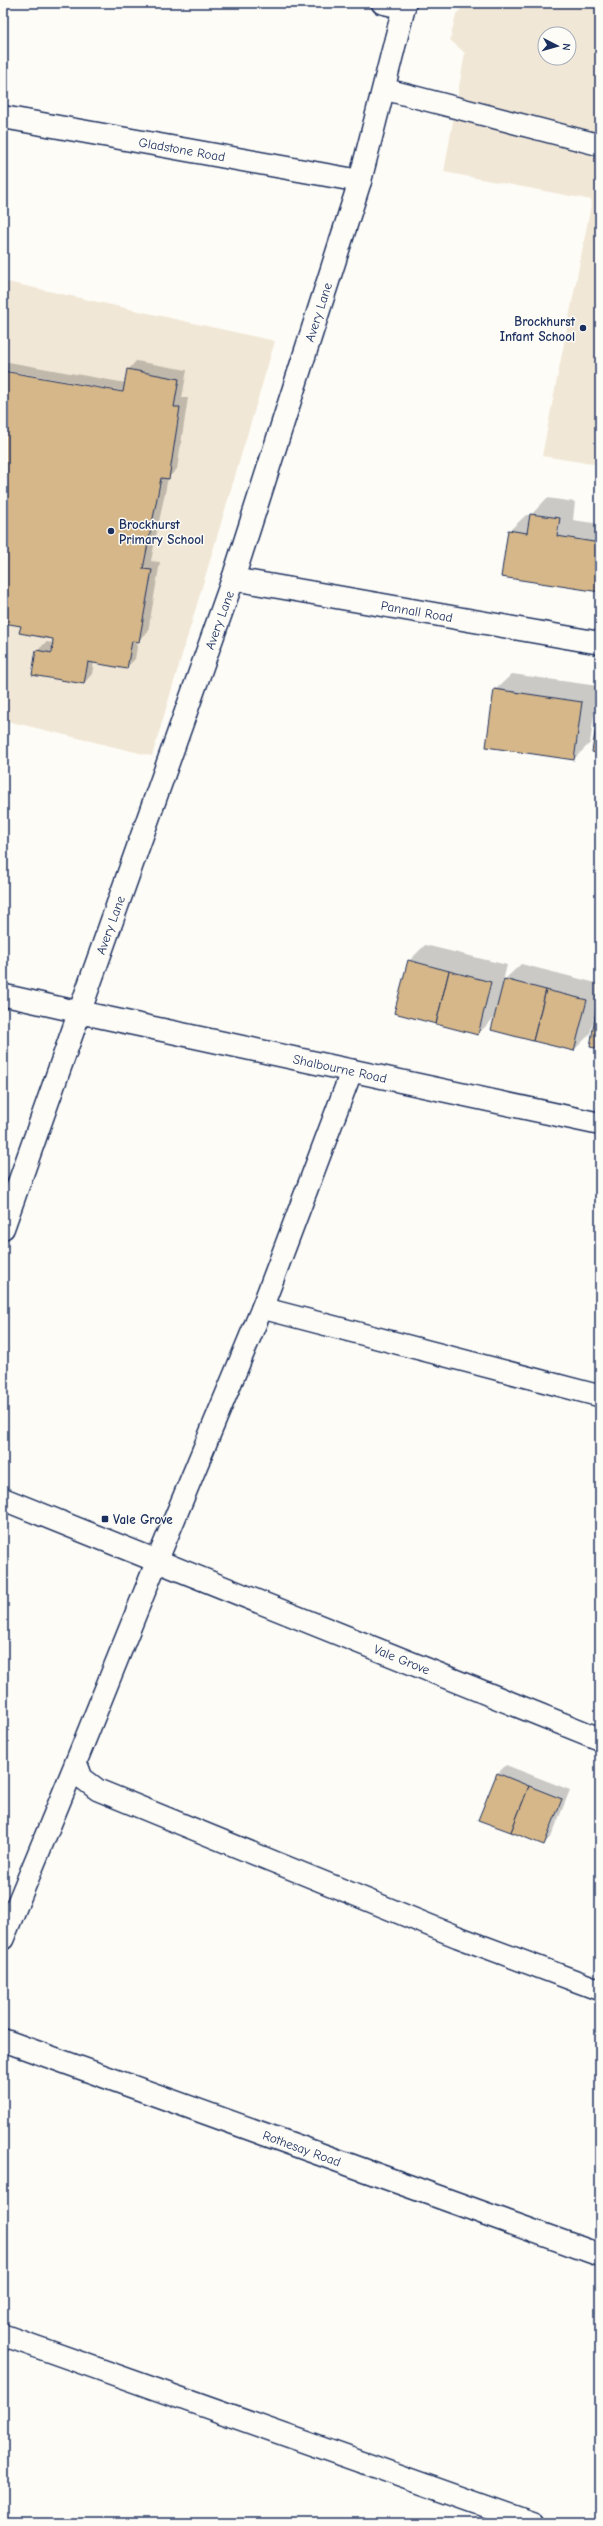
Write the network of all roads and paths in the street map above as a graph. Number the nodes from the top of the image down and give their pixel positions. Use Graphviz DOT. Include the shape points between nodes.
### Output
graph roads {
  1 [pos="382,3"];
  2 [pos="405,6"];
  3 [pos="384,89"];
  4 [pos="3,117"];
  5 [pos="600,145"];
  6 [pos="360,181"];
  7 [pos="233,579"];
  8 [pos="600,643"];
  9 [pos="3,995"];
  10 [pos="79,1012"];
  11 [pos="352,1070"];
  12 [pos="600,1124"];
  13 [pos="3,1228"];
  14 [pos="262,1308"];
  15 [pos="600,1396"];
  16 [pos="3,1499"];
  17 [pos="157,1561"];
  18 [pos="600,1739"];
  19 [pos="76,1762"];
  20 [pos="3,1939"];
  21 [pos="600,1990"];
  22 [pos="3,2040"];
  23 [pos="600,2255"];
  24 [pos="3,2335"];
  25 [pos="533,2523"];
  1 -- 2 [label="lane"];
  2 -- 3 [label="street, Avery Lane"];
  3 -- 5 [label="lane"];
  3 -- 6 [label="street, Avery Lane"];
  4 -- 6 [label="street, Gladstone Road"];
  6 -- 7 [label="street, Avery Lane"];
  7 -- 8 [label="street, Pannall Road"];
  7 -- 10 [label="street, Avery Lane"];
  9 -- 10 [label="lane"];
  10 -- 11 [label="street, Shalbourne Road"];
  10 -- 13 [label="street, Avery Lane"];
  11 -- 12 [label="street, Shalbourne Road"];
  11 -- 14 [label="lane"];
  14 -- 15 [label="lane"];
  14 -- 17 [label="lane"];
  16 -- 17 [label="street, Vale Grove"];
  17 -- 18 [label="street, Vale Grove"];
  17 -- 19 [label="lane"];
  19 -- 20 [label="lane"];
  19 -- 21 [label="lane" via="82,1778 98,1790 458,1937"];
  22 -- 23 [label="street, Rothesay Road"];
  24 -- 25 [label="lane"];
}
